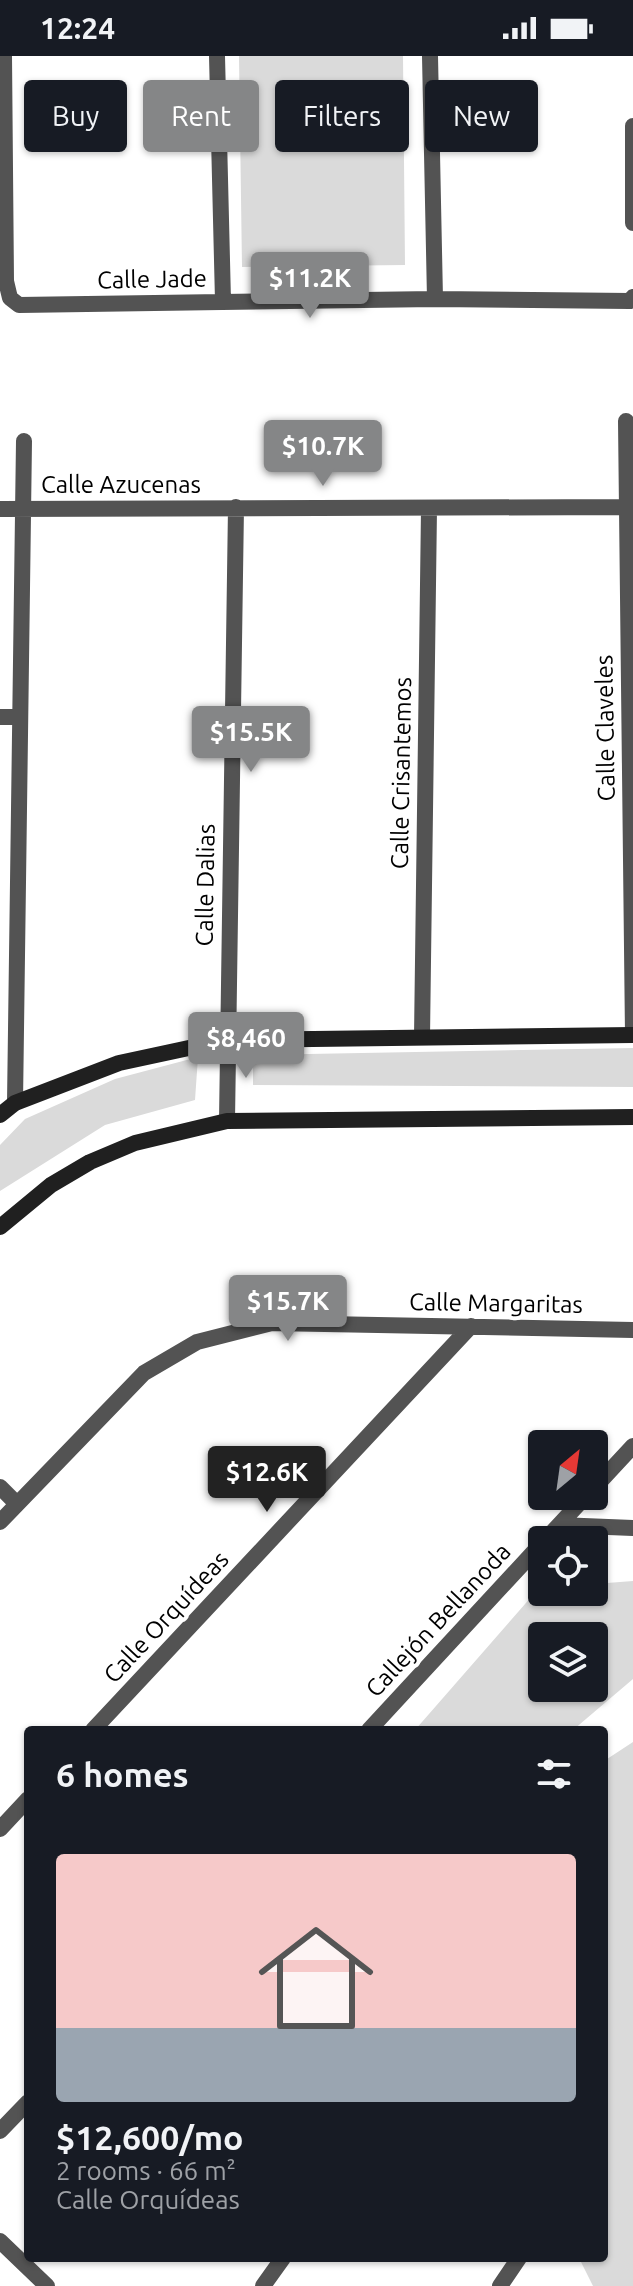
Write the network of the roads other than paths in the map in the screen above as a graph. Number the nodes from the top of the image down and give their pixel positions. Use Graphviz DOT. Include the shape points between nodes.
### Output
graph roads {
  1 [pos="4,56"];
  2 [pos="217,56"];
  3 [pos="430,56"];
  4 [pos="633,126"];
  5 [pos="633,223"];
  6 [pos="633,297"];
  7 [pos="435,299"];
  8 [pos="223,301"];
  9 [pos="626,421"];
  10 [pos="24,441"];
  11 [pos="236,507"];
  12 [pos="626,507"];
  13 [pos="0,509"];
  14 [pos="21,509"];
  15 [pos="429,509"];
  16 [pos="9,717"];
  17 [pos="633,1035"];
  18 [pos="422,1037"];
  19 [pos="226,1040"];
  20 [pos="15,1103"];
  21 [pos="0,1115"];
  22 [pos="633,1117"];
  23 [pos="227,1121"];
  24 [pos="0,1227"];
  25 [pos="471,1326"];
  26 [pos="633,1330"];
  27 [pos="633,1446"];
  28 [pos="608,1473"];
  29 [pos="0,1487"];
  30 [pos="17,1504"];
  31 [pos="573,1510"];
  32 [pos="0,1522"];
  33 [pos="559,1525"];
  34 [pos="633,1528"];
  35 [pos="528,1559"];
  36 [pos="97,1726"];
  37 [pos="373,1726"];
  38 [pos="24,1803"];
  39 [pos="0,1829"];
  40 [pos="24,2106"];
  41 [pos="0,2131"];
  42 [pos="0,2241"];
  43 [pos="280,2262"];
  44 [pos="516,2262"];
  45 [pos="47,2286"];
  46 [pos="263,2286"];
  47 [pos="500,2286"];
  1 -- 8 [label="street, Calle Jade" via="6,281 14,303"];
  2 -- 8 [label="street"];
  3 -- 7 [label="street"];
  4 -- 5 [label="street"];
  6 -- 7 [label="street, Calle Jade"];
  7 -- 8 [label="street, Calle Jade"];
  9 -- 12 [label="street, Calle Claveles"];
  10 -- 14 [label="street"];
  11 -- 14 [label="street, Calle Azucenas"];
  11 -- 15 [label="street, Calle Azucenas"];
  11 -- 19 [label="street, Calle Dalias"];
  12 -- 15 [label="street, Calle Azucenas"];
  12 -- 17 [label="street, Calle Claveles"];
  13 -- 14 [label="street, Calle Azucenas"];
  14 -- 16 [label="street"];
  15 -- 18 [label="street, Calle Crisantemos"];
  16 -- 20 [label="street"];
  17 -- 18 [label="street"];
  18 -- 19 [label="street"];
  19 -- 20 [label="street" via="119,1063"];
  19 -- 23 [label="street, Calle Dalias"];
  20 -- 21 [label="street"];
  22 -- 23 [label="street"];
  23 -- 24 [label="street" via="135,1143 90,1162 51,1185"];
  25 -- 26 [label="street, Calle Margaritas"];
  25 -- 30 [label="street, Calle Margaritas" via="272,1323 197,1342 144,1373"];
  25 -- 36 [label="street, Calle Orquídeas"];
  27 -- 28 [label="street"];
  29 -- 30 [label="street"];
  30 -- 32 [label="street, Calle Margaritas"];
  31 -- 33 [label="street, Callejón Bellanoda"];
  33 -- 34 [label="street"];
  35 -- 37 [label="street, Callejón Bellanoda"];
  38 -- 39 [label="street"];
  40 -- 41 [label="street"];
  42 -- 45 [label="street"];
  43 -- 46 [label="street"];
  44 -- 47 [label="street"];
}
